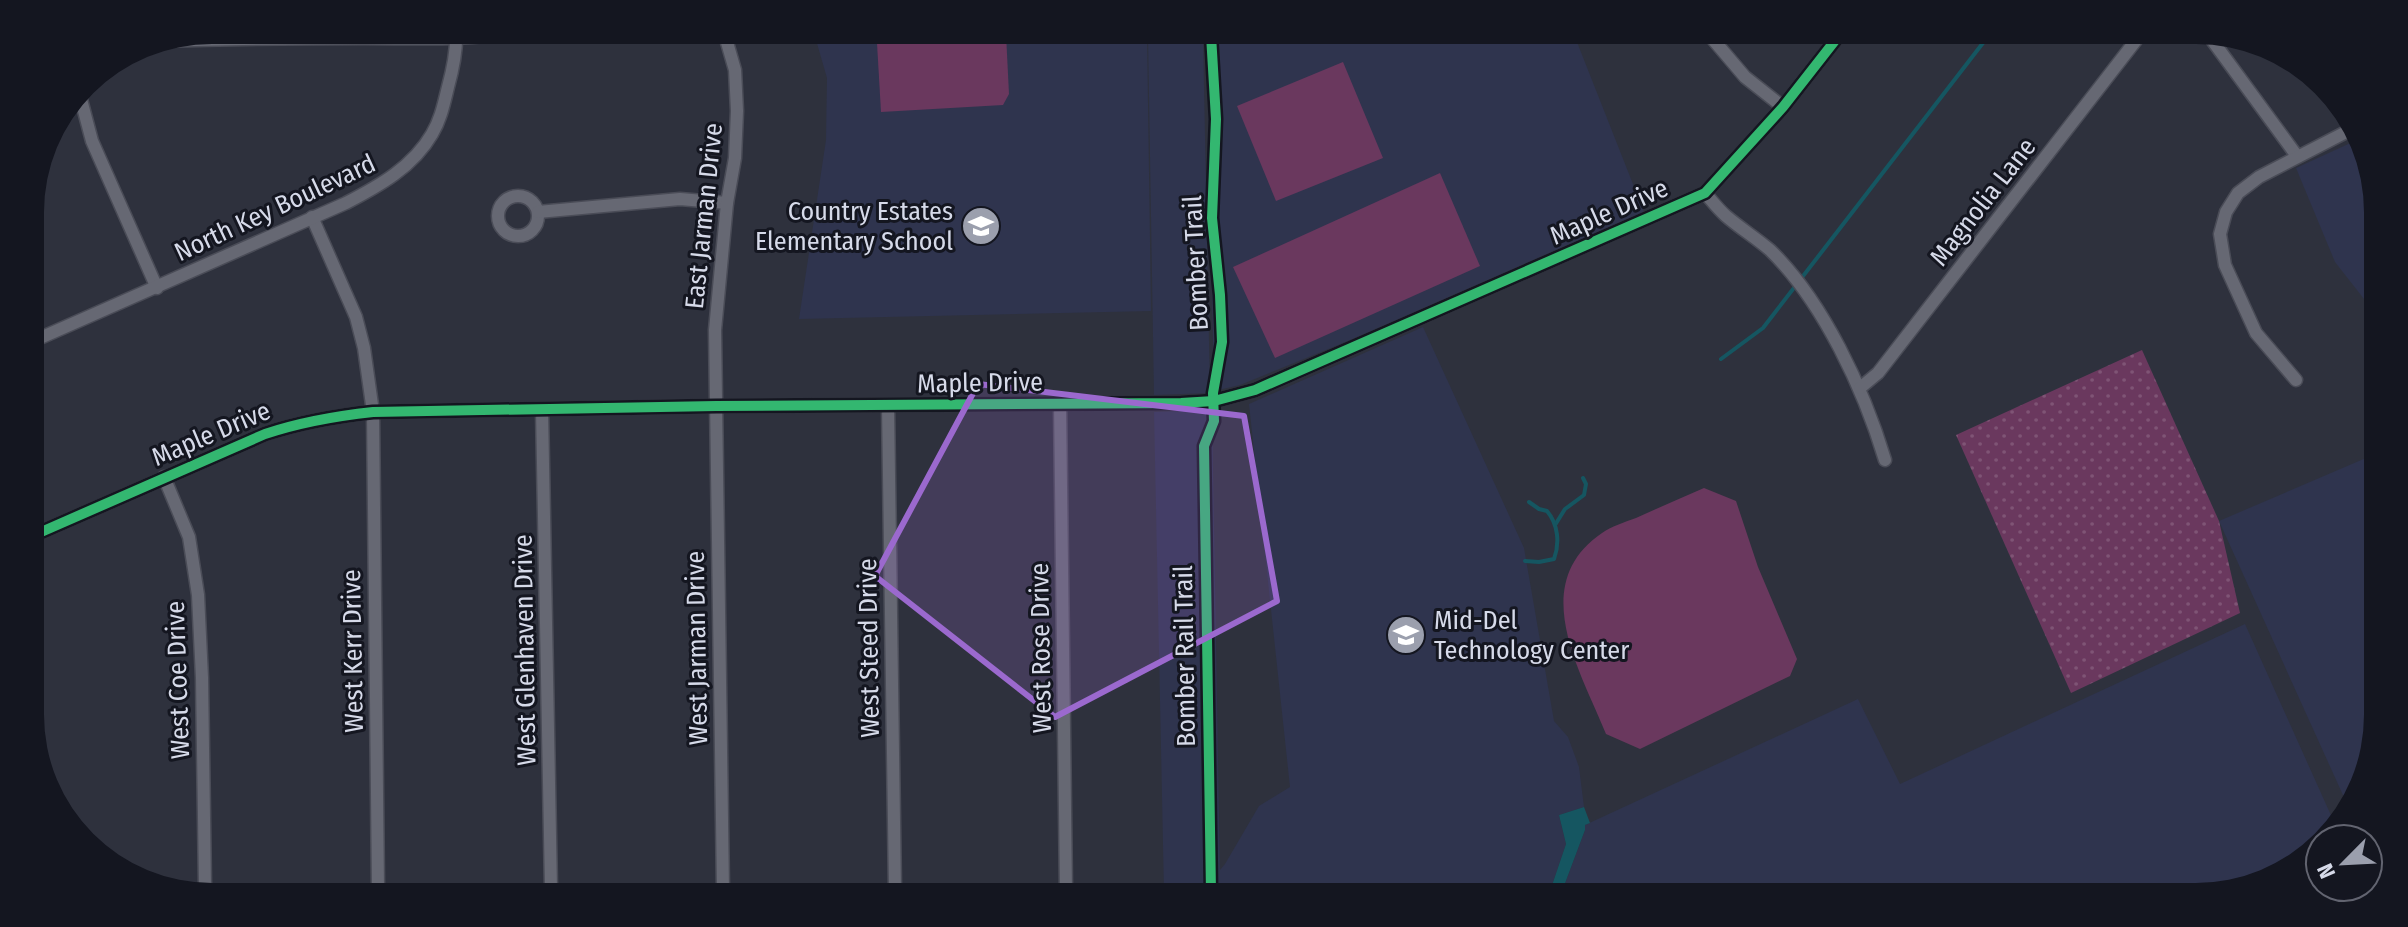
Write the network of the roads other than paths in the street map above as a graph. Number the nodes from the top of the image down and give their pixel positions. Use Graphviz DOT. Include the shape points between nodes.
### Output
graph roads {
  1 [pos="455,44"];
  2 [pos="727,44"];
  3 [pos="1717,44"];
  4 [pos="1832,44"];
  5 [pos="2133,44"];
  6 [pos="2216,45"];
  7 [pos="83,105"];
  8 [pos="1783,107"];
  9 [pos="2344,133"];
  10 [pos="2297,156"];
  11 [pos="1705,193"];
  12 [pos="727,203"];
  13 [pos="538,212"];
  14 [pos="312,217"];
  15 [pos="157,288"];
  16 [pos="44,336"];
  17 [pos="2296,380"];
  18 [pos="1860,388"];
  19 [pos="1060,404"];
  20 [pos="716,406"];
  21 [pos="888,406"];
  22 [pos="542,410"];
  23 [pos="373,412"];
  24 [pos="1885,460"];
  25 [pos="164,477"];
  26 [pos="44,531"];
  27 [pos="205,883"];
  28 [pos="378,883"];
  29 [pos="551,883"];
  30 [pos="723,883"];
  31 [pos="895,883"];
  32 [pos="1066,883"];
  1 -- 14 [label="street, North Key Boulevard" via="432,135 384,183"];
  2 -- 12 [label="street, East Jarman Drive" via="737,111"];
  3 -- 8 [label="street" via="1745,77"];
  4 -- 8 [label="street, Maple Drive"];
  5 -- 18 [label="street, Magnolia Lane" via="1878,373"];
  6 -- 10 [label="street"];
  7 -- 15 [label="street" via="92,141"];
  8 -- 11 [label="street, Maple Drive"];
  9 -- 10 [label="street"];
  10 -- 17 [label="street" via="2238,193 2220,234 2225,265 2256,333"];
  11 -- 18 [label="street" via="1789,271"];
  11 -- 19 [label="street, Maple Drive" via="1255,390 1214,401"];
  12 -- 13 [label="street" via="680,199"];
  12 -- 20 [label="street, East Jarman Drive" via="715,330"];
  14 -- 15 [label="street, North Key Boulevard"];
  14 -- 23 [label="street, West Kerr Drive" via="356,317"];
  15 -- 16 [label="street, North Key Boulevard"];
  18 -- 24 [label="street"];
  19 -- 21 [label="street, Maple Drive"];
  19 -- 32 [label="street, West Rose Drive"];
  20 -- 21 [label="street, Maple Drive"];
  20 -- 22 [label="street, Maple Drive"];
  20 -- 30 [label="street, West Jarman Drive"];
  21 -- 31 [label="street, West Steed Drive"];
  22 -- 23 [label="street, Maple Drive"];
  22 -- 29 [label="street, West Glenhaven Drive"];
  23 -- 25 [label="street, Maple Drive" via="296,424"];
  23 -- 28 [label="street, West Kerr Drive"];
  25 -- 26 [label="street, Maple Drive"];
  25 -- 27 [label="street, West Coe Drive" via="189,537 198,595"];
}
